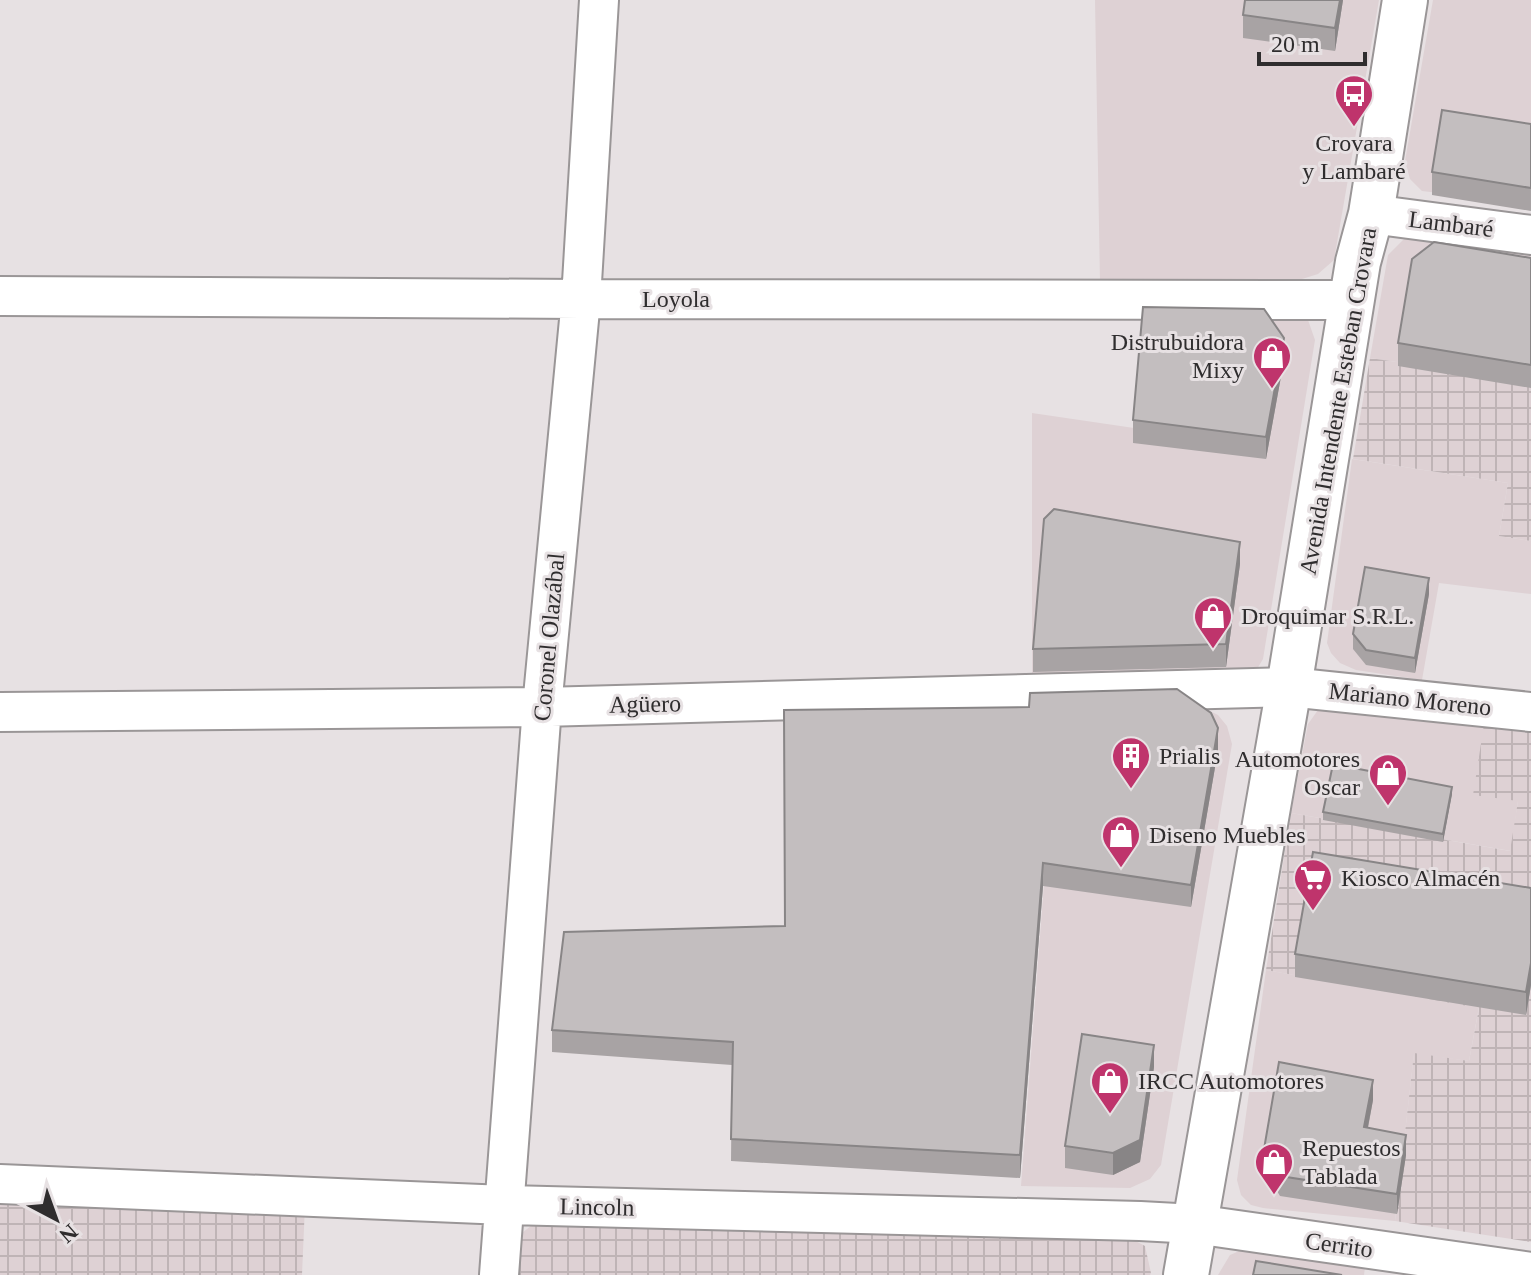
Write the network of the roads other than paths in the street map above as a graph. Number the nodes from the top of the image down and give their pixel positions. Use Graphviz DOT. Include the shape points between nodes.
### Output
graph roads {
  1 [pos="599,0"];
  2 [pos="1405,0"];
  3 [pos="1371,214"];
  4 [pos="1531,235"];
  5 [pos="0,296"];
  6 [pos="581,299"];
  7 [pos="1352,300"];
  8 [pos="1289,687"];
  9 [pos="542,707"];
  10 [pos="0,712"];
  11 [pos="1531,712"];
  12 [pos="0,1184"];
  13 [pos="505,1205"];
  14 [pos="1195,1224"];
  15 [pos="1531,1272"];
  16 [pos="499,1275"];
  17 [pos="1186,1275"];
  1 -- 6 [label="street, Coronel Olazábal"];
  2 -- 3 [label="main road, Avenida Intendente Esteban Crovara"];
  3 -- 4 [label="street, Lambaré"];
  3 -- 7 [label="main road, Avenida Intendente Esteban Crovara"];
  5 -- 6 [label="street, Loyola"];
  6 -- 7 [label="street, Loyola"];
  6 -- 9 [label="street, Coronel Olazábal"];
  7 -- 8 [label="main road, Avenida Intendente Esteban Crovara"];
  8 -- 9 [label="street, Agüero"];
  8 -- 11 [label="street, Mariano Moreno"];
  8 -- 14 [label="main road, Avenida Intendente Esteban Crovara"];
  9 -- 10 [label="street, Agüero"];
  9 -- 13 [label="street, Coronel Olazábal"];
  12 -- 13 [label="street, Lincoln"];
  13 -- 14 [label="street, Lincoln"];
  13 -- 16 [label="street, Coronel Olazábal"];
  14 -- 15 [label="street, Cerrito"];
  14 -- 17 [label="main road, Avenida Intendente Esteban Crovara"];
}
